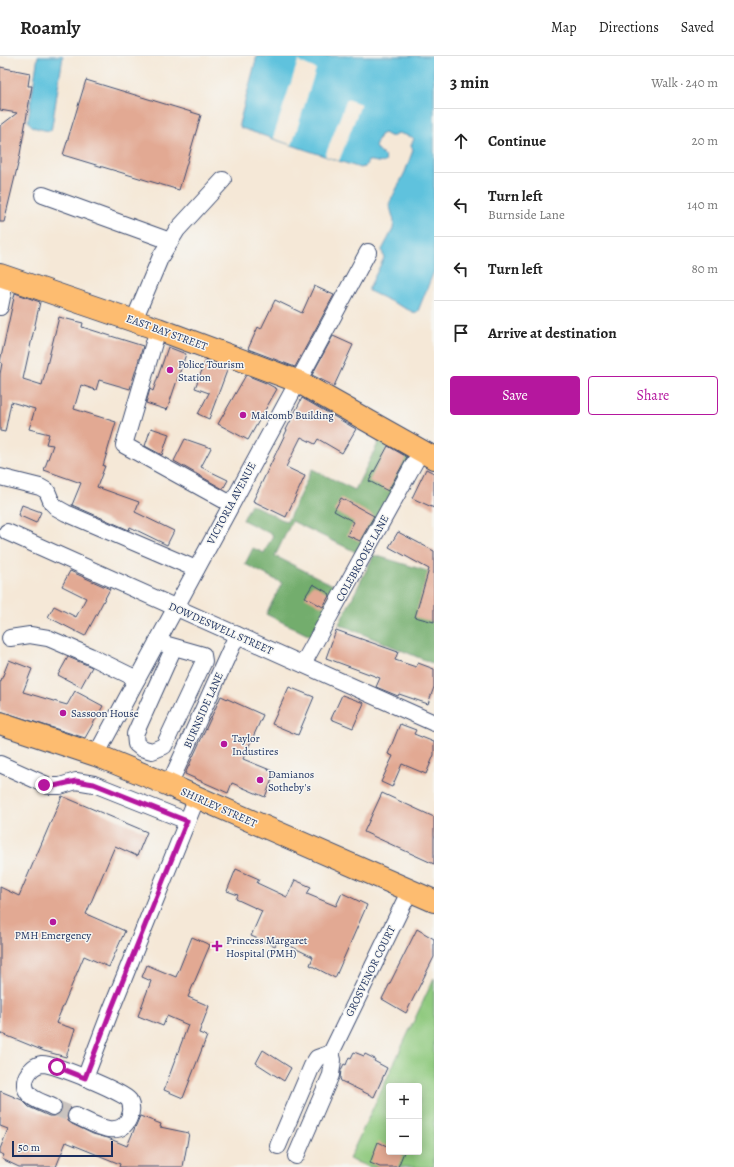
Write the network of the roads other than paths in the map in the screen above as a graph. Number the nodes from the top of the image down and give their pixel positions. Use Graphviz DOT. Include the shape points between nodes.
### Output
graph roads {
  1 [pos="223,180"];
  2 [pos="43,195"];
  3 [pos="170,242"];
  4 [pos="368,252"];
  5 [pos="3,276"];
  6 [pos="0,307"];
  7 [pos="134,320"];
  8 [pos="158,328"];
  9 [pos="297,381"];
  10 [pos="428,454"];
  11 [pos="0,477"];
  12 [pos="231,504"];
  13 [pos="7,532"];
  14 [pos="196,569"];
  15 [pos="175,607"];
  16 [pos="237,635"];
  17 [pos="10,638"];
  18 [pos="157,642"];
  19 [pos="174,647"];
  20 [pos="303,664"];
  21 [pos="137,679"];
  22 [pos="124,702"];
  23 [pos="144,713"];
  24 [pos="0,723"];
  25 [pos="434,723"];
  26 [pos="96,755"];
  27 [pos="0,764"];
  28 [pos="169,785"];
  29 [pos="197,797"];
  30 [pos="187,821"];
  31 [pos="410,890"];
  32 [pos="434,901"];
  33 [pos="331,1053"];
  34 [pos="85,1078"];
  35 [pos="53,1107"];
  36 [pos="76,1116"];
  37 [pos="278,1146"];
  38 [pos="296,1156"];
  1 -- 3 [label="street" via="177,230"];
  2 -- 3 [label="street"];
  3 -- 7 [label="street" via="160,256"];
  4 -- 9 [label="street, VICTORIA AVENUE"];
  5 -- 6 [label="street"];
  5 -- 7 [label="highway, EAST BAY STREET"];
  7 -- 8 [label="highway, EAST BAY STREET"];
  8 -- 9 [label="highway, EAST BAY STREET"];
  8 -- 12 [label="street" via="124,445"];
  9 -- 10 [label="highway, EAST BAY STREET"];
  9 -- 12 [label="street, VICTORIA AVENUE"];
  10 -- 20 [label="street, COLEBROOKE LANE"];
  11 -- 14 [label="street" via="40,487 46,491 57,508 66,513"];
  12 -- 14 [label="street, VICTORIA AVENUE"];
  13 -- 15 [label="street, DOWDESWELL STREET"];
  14 -- 15 [label="street, VICTORIA AVENUE"];
  15 -- 16 [label="street, DOWDESWELL STREET"];
  15 -- 18 [label="street, VICTORIA AVENUE"];
  16 -- 20 [label="street, DOWDESWELL STREET"];
  16 -- 28 [label="street, BURNSIDE LANE"];
  17 -- 21 [label="street" via="30,635 48,638"];
  18 -- 19 [label="street"];
  18 -- 21 [label="street, VICTORIA AVENUE"];
  19 -- 23 [label="street"];
  19 -- 23 [label="street" via="203,655 204,661 164,746 152,751 136,744 135,734"];
  20 -- 25 [label="street, DOWDESWELL STREET"];
  21 -- 22 [label="street, VICTORIA AVENUE"];
  22 -- 23 [label="street"];
  22 -- 26 [label="street, VICTORIA AVENUE"];
  24 -- 26 [label="highway, SHIRLEY STREET"];
  26 -- 28 [label="highway, SHIRLEY STREET"];
  27 -- 30 [label="street" via="49,786 60,786 76,781 94,784"];
  28 -- 29 [label="highway, SHIRLEY STREET"];
  29 -- 30 [label="street"];
  29 -- 31 [label="highway, SHIRLEY STREET"];
  30 -- 34 [label="street"];
  31 -- 32 [label="highway, SHIRLEY STREET"];
  31 -- 33 [label="street, GROSVENOR COURT"];
  33 -- 37 [label="street" via="317,1058 312,1066"];
  33 -- 38 [label="street" via="331,1076"];
  34 -- 35 [label="street" via="46,1064 31,1070 25,1079 27,1091 33,1098"];
  34 -- 36 [label="street" via="123,1095 128,1099 131,1113 124,1126 111,1130"];
}
